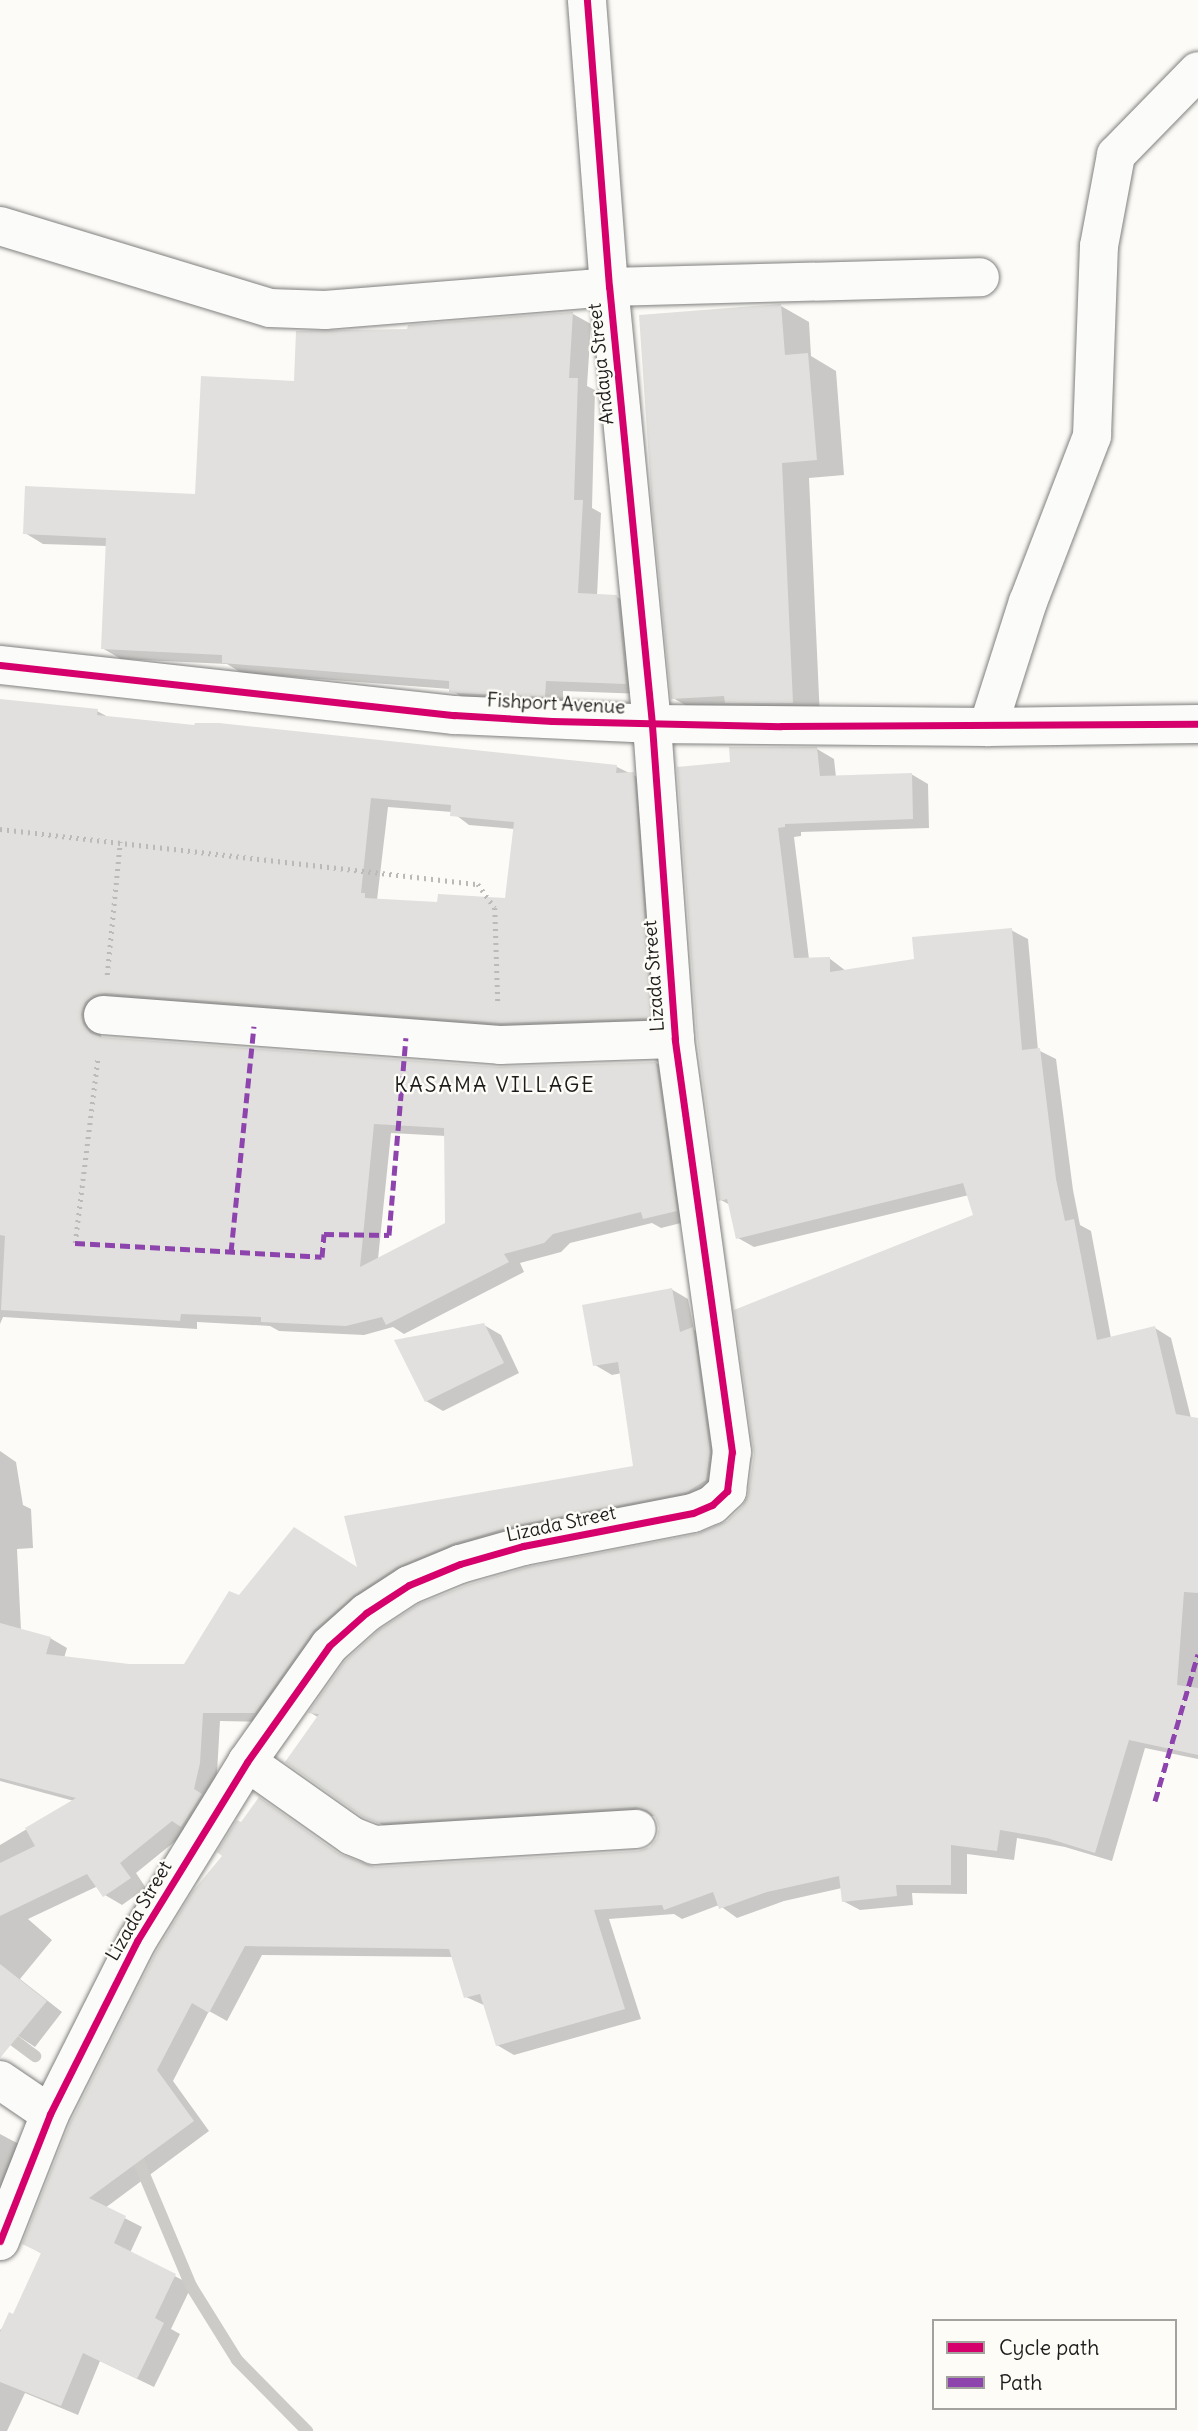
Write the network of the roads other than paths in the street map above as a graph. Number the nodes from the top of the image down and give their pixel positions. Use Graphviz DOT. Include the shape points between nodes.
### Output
graph roads {
  1 [pos="587,0"];
  2 [pos="1198,71"];
  3 [pos="0,226"];
  4 [pos="980,277"];
  5 [pos="609,287"];
  6 [pos="0,665"];
  7 [pos="652,724"];
  8 [pos="1198,724"];
  9 [pos="988,727"];
  10 [pos="103,1014"];
  11 [pos="675,1039"];
  12 [pos="247,1762"];
  13 [pos="637,1829"];
  14 [pos="0,2080"];
  15 [pos="50,2114"];
  16 [pos="0,2241"];
  1 -- 5 [label="street, Andaya Street"];
  2 -- 9 [label="street" via="1116,155 1099,246 1092,436 1028,602"];
  3 -- 5 [label="street" via="270,308 325,310"];
  4 -- 5 [label="street"];
  5 -- 7 [label="street, Andaya Street"];
  6 -- 7 [label="street, Fishport Avenue" via="454,715"];
  7 -- 9 [label="street, Fishport Avenue"];
  7 -- 11 [label="street, Lizada Street"];
  8 -- 9 [label="street, Fishport Avenue"];
  10 -- 11 [label="street" via="500,1045"];
  11 -- 12 [label="street, Lizada Street" via="732,1452 727,1491 712,1505 693,1513 523,1546 460,1564 410,1585 366,1613 329,1646"];
  12 -- 13 [label="street" via="352,1836 374,1845"];
  12 -- 15 [label="street, Lizada Street" via="137,1941"];
  14 -- 15 [label="street"];
  15 -- 16 [label="street, Lizada Street"];
}
